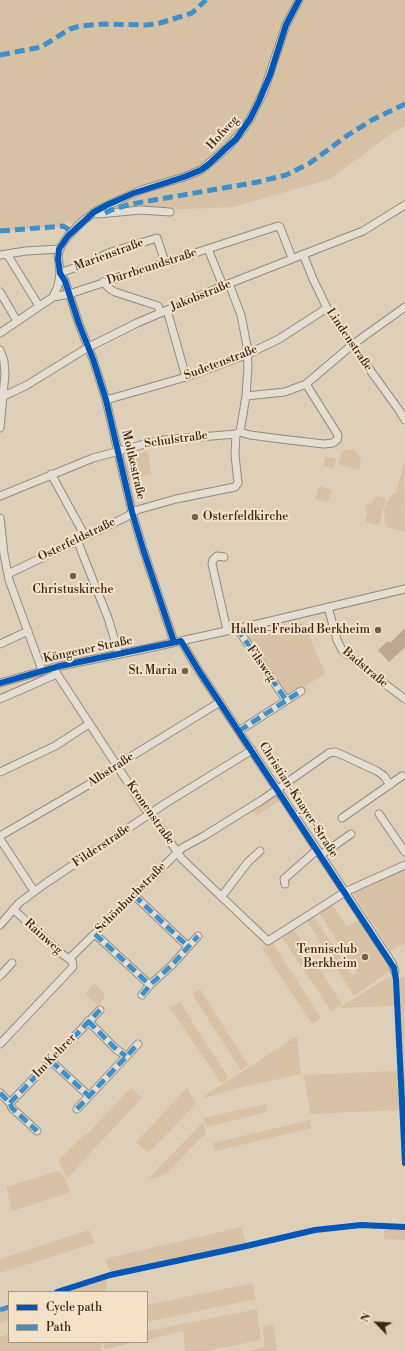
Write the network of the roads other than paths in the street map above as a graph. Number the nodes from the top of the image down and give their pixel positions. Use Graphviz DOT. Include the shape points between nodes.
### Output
graph roads {
  1 [pos="299,0"];
  2 [pos="405,205"];
  3 [pos="94,212"];
  4 [pos="170,212"];
  5 [pos="208,249"];
  6 [pos="59,250"];
  7 [pos="4,254"];
  8 [pos="303,254"];
  9 [pos="292,258"];
  10 [pos="166,262"];
  11 [pos="60,273"];
  12 [pos="103,282"];
  13 [pos="226,285"];
  14 [pos="0,292"];
  15 [pos="69,294"];
  16 [pos="53,297"];
  17 [pos="39,306"];
  18 [pos="405,307"];
  19 [pos="327,308"];
  20 [pos="164,311"];
  21 [pos="17,322"];
  22 [pos="0,333"];
  23 [pos="352,345"];
  24 [pos="87,348"];
  25 [pos="0,350"];
  26 [pos="248,354"];
  27 [pos="186,377"];
  28 [pos="306,384"];
  29 [pos="1,396"];
  30 [pos="246,396"];
  31 [pos="106,400"];
  32 [pos="405,420"];
  33 [pos="0,428"];
  34 [pos="238,433"];
  35 [pos="118,450"];
  36 [pos="51,474"];
  37 [pos="0,496"];
  38 [pos="132,512"];
  39 [pos="0,518"];
  40 [pos="85,536"];
  41 [pos="77,540"];
  42 [pos="224,557"];
  43 [pos="8,574"];
  44 [pos="405,589"];
  45 [pos="328,607"];
  46 [pos="237,628"];
  47 [pos="227,630"];
  48 [pos="28,631"];
  49 [pos="178,642"];
  50 [pos="0,644"];
  51 [pos="119,654"];
  52 [pos="42,670"];
  53 [pos="55,671"];
  54 [pos="0,683"];
  55 [pos="301,691"];
  56 [pos="0,698"];
  57 [pos="405,699"];
  58 [pos="286,700"];
  59 [pos="220,702"];
  60 [pos="89,724"];
  61 [pos="239,731"];
  62 [pos="252,750"];
  63 [pos="118,766"];
  64 [pos="0,772"];
  65 [pos="402,776"];
  66 [pos="390,785"];
  67 [pos="277,789"];
  68 [pos="150,814"];
  69 [pos="379,814"];
  70 [pos="342,818"];
  71 [pos="351,834"];
  72 [pos="0,836"];
  73 [pos="0,839"];
  74 [pos="260,851"];
  75 [pos="177,852"];
  76 [pos="319,852"];
  77 [pos="405,852"];
  78 [pos="405,865"];
  79 [pos="285,884"];
  80 [pos="34,891"];
  81 [pos="344,892"];
  82 [pos="134,895"];
  83 [pos="222,896"];
  84 [pos="13,909"];
  85 [pos="0,925"];
  86 [pos="95,934"];
  87 [pos="198,936"];
  88 [pos="188,946"];
  89 [pos="71,962"];
  90 [pos="12,963"];
  91 [pos="395,972"];
  92 [pos="0,976"];
  93 [pos="150,985"];
  94 [pos="142,995"];
  95 [pos="100,1010"];
  96 [pos="88,1021"];
  97 [pos="0,1044"];
  98 [pos="138,1044"];
  99 [pos="126,1056"];
  100 [pos="51,1061"];
  101 [pos="0,1093"];
  102 [pos="88,1096"];
  103 [pos="10,1102"];
  104 [pos="77,1109"];
  105 [pos="37,1131"];
  1 -- 3 [label="street, Hofweg" via="286,25 270,75 256,107 246,126 231,143 201,170 134,193"];
  2 -- 8 [label="street, Jakobstraße" via="368,228"];
  3 -- 4 [label="street"];
  3 -- 6 [label="street, Hofweg" via="68,236"];
  5 -- 9 [label="street, Dürrbeundstraße" via="278,226"];
  5 -- 10 [label="street, Dürrbeundstraße"];
  5 -- 13 [label="street"];
  6 -- 7 [label="street"];
  6 -- 11 [label="street"];
  7 -- 17 [label="street"];
  8 -- 9 [label="street, Jakobstraße"];
  8 -- 19 [label="street, Lindenstraße"];
  9 -- 13 [label="street, Jakobstraße"];
  10 -- 11 [label="street, Marienstraße" via="157,238 108,253"];
  10 -- 12 [label="street, Dürrbeundstraße"];
  11 -- 15 [label="street, Moltkestraße"];
  11 -- 16 [label="street"];
  12 -- 15 [label="street, Dürrbeundstraße"];
  12 -- 20 [label="street" via="115,292 158,306"];
  13 -- 20 [label="street, Jakobstraße"];
  13 -- 26 [label="street" via="237,304 247,340"];
  14 -- 21 [label="street"];
  15 -- 16 [label="street, Dürrbeundstraße"];
  15 -- 24 [label="street, Moltkestraße"];
  16 -- 17 [label="street, Dürrbeundstraße"];
  17 -- 21 [label="street, Dürrbeundstraße"];
  18 -- 23 [label="street"];
  19 -- 23 [label="street, Lindenstraße"];
  19 -- 26 [label="street, Sudetenstraße" via="279,339"];
  20 -- 24 [label="street, Jakobstraße"];
  20 -- 27 [label="street"];
  21 -- 22 [label="street, Dürrbeundstraße"];
  23 -- 28 [label="street"];
  23 -- 32 [label="street, Lindenstraße"];
  24 -- 29 [label="street, Jakobstraße" via="27,386"];
  24 -- 31 [label="street, Moltkestraße"];
  25 -- 29 [label="street" via="5,367"];
  26 -- 27 [label="street, Sudetenstraße"];
  26 -- 30 [label="street"];
  27 -- 31 [label="street, Sudetenstraße"];
  28 -- 30 [label="street" via="285,392"];
  28 -- 34 [label="street, Schulstraße" via="338,434 335,443 324,444"];
  29 -- 33 [label="street"];
  30 -- 34 [label="street"];
  31 -- 35 [label="street, Moltkestraße"];
  34 -- 35 [label="street, Schulstraße" via="175,439"];
  34 -- 38 [label="street, Osterfeldstraße" via="235,455 237,486 176,499"];
  35 -- 36 [label="street, Schulstraße"];
  35 -- 38 [label="street, Moltkestraße"];
  36 -- 37 [label="street, Schulstraße"];
  36 -- 40 [label="street"];
  38 -- 40 [label="street, Osterfeldstraße"];
  38 -- 49 [label="street, Moltkestraße"];
  39 -- 43 [label="street"];
  40 -- 41 [label="street, Osterfeldstraße"];
  41 -- 43 [label="street, Osterfeldstraße"];
  41 -- 51 [label="street" via="108,618"];
  42 -- 47 [label="street" via="214,558 212,566"];
  43 -- 48 [label="street"];
  44 -- 45 [label="street, Köngener Straße"];
  45 -- 46 [label="street, Köngener Straße"];
  45 -- 57 [label="street, Badstraße" via="342,650"];
  46 -- 47 [label="street, Köngener Straße"];
  46 -- 58 [label="street, Filsweg"];
  47 -- 49 [label="street, Köngener Straße"];
  48 -- 50 [label="street"];
  48 -- 52 [label="street"];
  49 -- 51 [label="street, Köngener Straße"];
  49 -- 59 [label="street, Christian-Knayer-Straße"];
  51 -- 53 [label="street, Köngener Straße"];
  52 -- 53 [label="street, Köngener Straße"];
  52 -- 54 [label="street, Köngener Straße"];
  53 -- 56 [label="street"];
  53 -- 60 [label="street, Kronenstraße"];
  55 -- 58 [label="street"];
  58 -- 61 [label="street"];
  59 -- 61 [label="street, Christian-Knayer-Straße"];
  59 -- 63 [label="street, Albstraße"];
  60 -- 63 [label="street, Kronenstraße"];
  60 -- 64 [label="street" via="55,746"];
  61 -- 62 [label="street, Christian-Knayer-Straße"];
  62 -- 67 [label="street, Christian-Knayer-Straße"];
  62 -- 68 [label="street, Filderstraße"];
  63 -- 68 [label="street, Kronenstraße"];
  63 -- 72 [label="street, Albstraße"];
  65 -- 66 [label="street"];
  66 -- 67 [label="street, Schönbuchstraße" via="380,772 334,752"];
  66 -- 70 [label="street"];
  67 -- 75 [label="street, Schönbuchstraße"];
  67 -- 76 [label="street, Christian-Knayer-Straße"];
  68 -- 75 [label="street, Kronenstraße"];
  68 -- 80 [label="street, Filderstraße"];
  69 -- 77 [label="street"];
  71 -- 76 [label="street, Christian-Knayer-Straße"];
  73 -- 80 [label="street"];
  74 -- 83 [label="street"];
  75 -- 82 [label="street, Schönbuchstraße"];
  75 -- 83 [label="street, Kronenstraße"];
  76 -- 79 [label="street" via="284,878"];
  76 -- 81 [label="street, Christian-Knayer-Straße"];
  78 -- 81 [label="street"];
  80 -- 84 [label="street, Filderstraße"];
  81 -- 83 [label="street, Kronenstraße" via="268,941"];
  81 -- 91 [label="street, Christian-Knayer-Straße" via="392,963"];
  82 -- 86 [label="street, Schönbuchstraße"];
  82 -- 88 [label="street"];
  84 -- 85 [label="street, Filderstraße"];
  84 -- 89 [label="street, Rainweg"];
  86 -- 89 [label="street, Schönbuchstraße"];
  86 -- 93 [label="street"];
  87 -- 88 [label="street"];
  88 -- 93 [label="street"];
  89 -- 97 [label="street, Schönbuchstraße" via="71,969"];
  90 -- 92 [label="street"];
  93 -- 94 [label="street"];
  95 -- 96 [label="street, Im Kehrer"];
  96 -- 99 [label="street"];
  96 -- 100 [label="street, Im Kehrer"];
  98 -- 99 [label="street"];
  99 -- 102 [label="street"];
  100 -- 102 [label="street"];
  100 -- 103 [label="street, Im Kehrer"];
  101 -- 103 [label="street"];
  102 -- 104 [label="street"];
  103 -- 105 [label="street" via="12,1108"];
}
